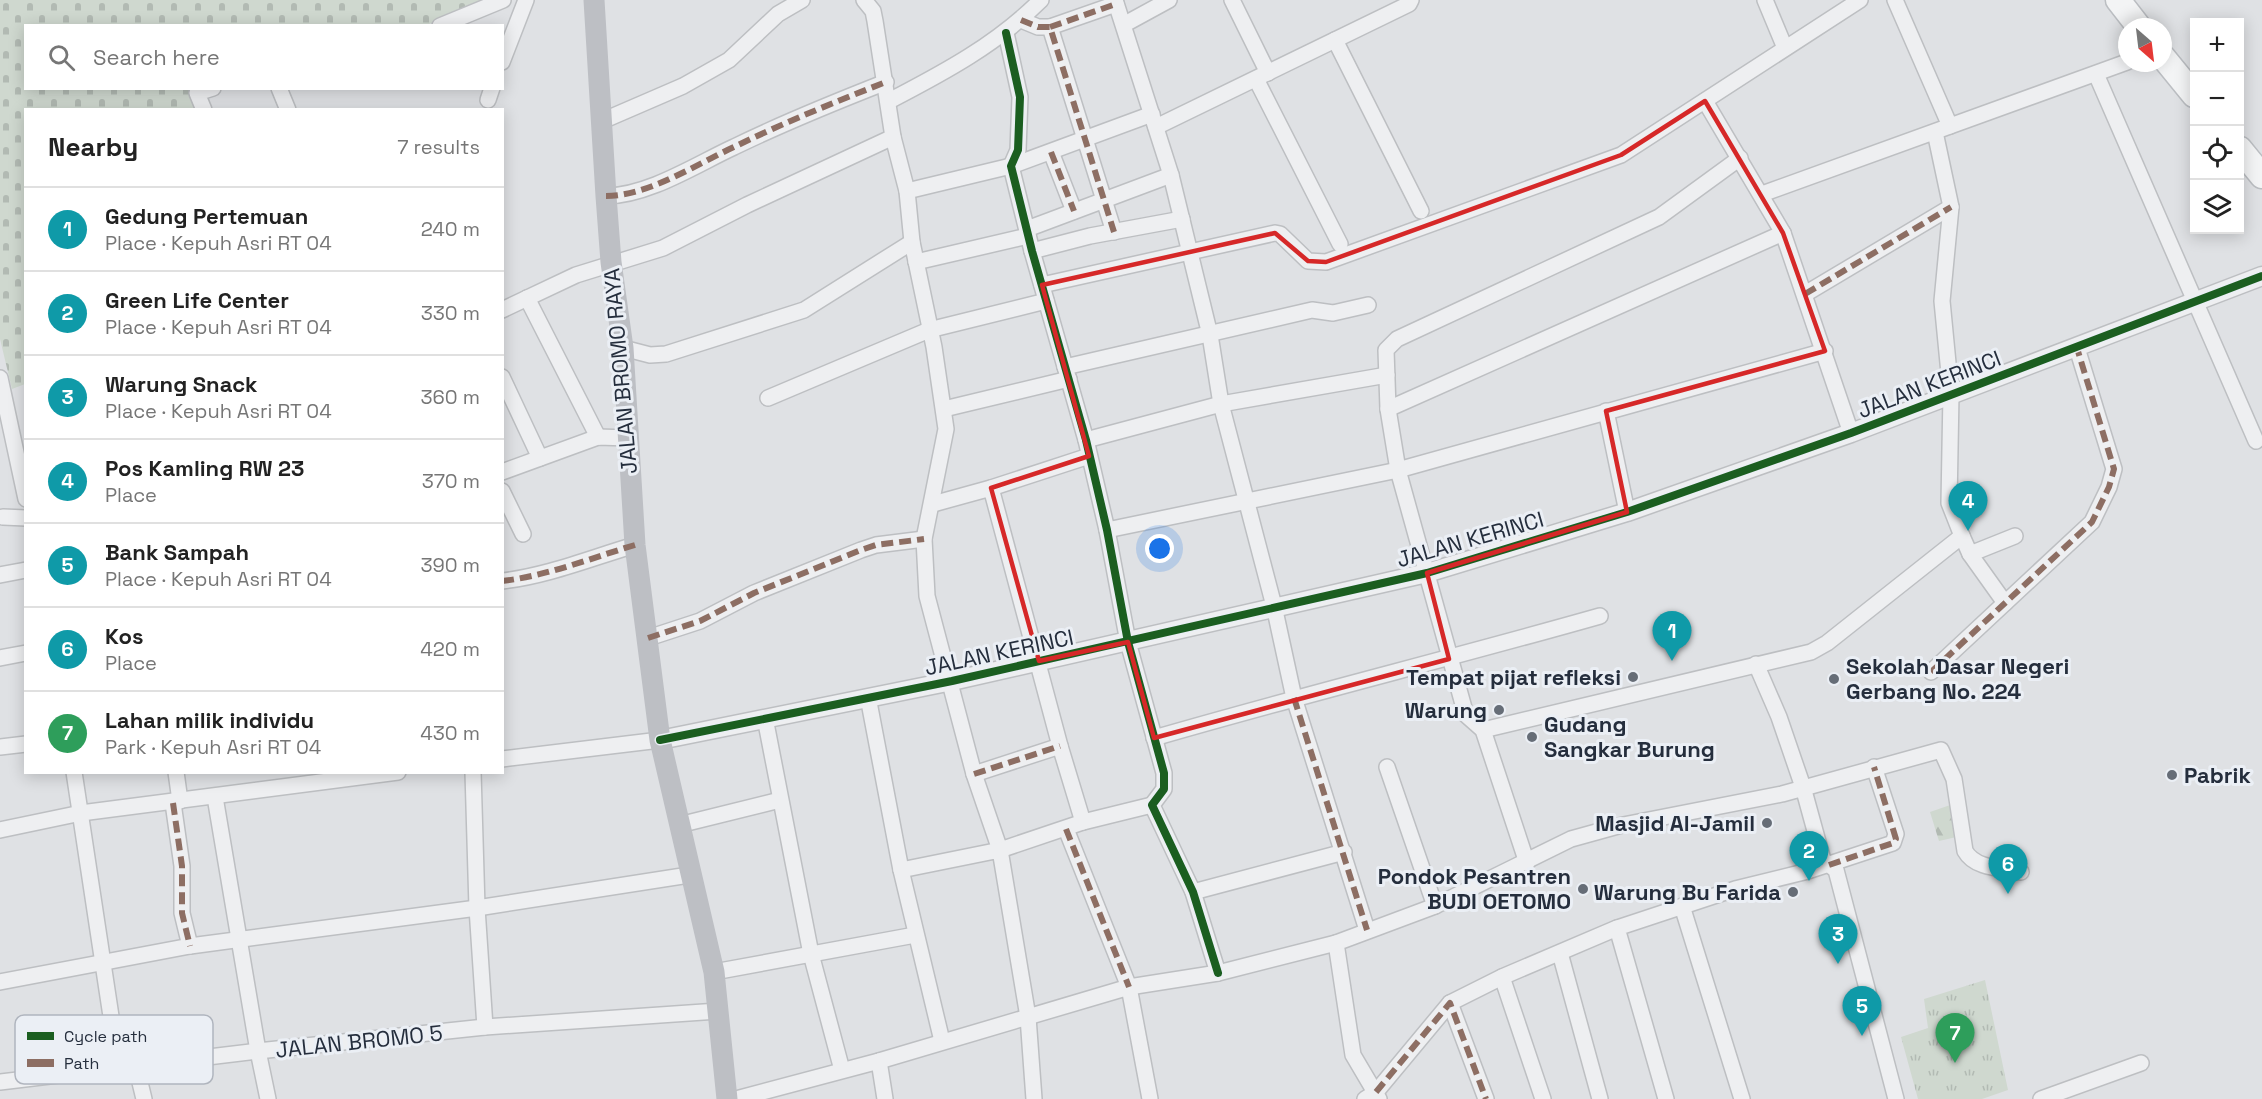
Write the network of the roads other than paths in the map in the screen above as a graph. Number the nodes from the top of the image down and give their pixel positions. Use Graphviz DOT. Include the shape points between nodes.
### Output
graph roads {
  1 [pos="503,0"];
  2 [pos="526,0"];
  3 [pos="594,0"];
  4 [pos="802,0"];
  5 [pos="864,0"];
  6 [pos="1041,0"];
  7 [pos="1169,0"];
  8 [pos="1232,0"];
  9 [pos="1411,0"];
  10 [pos="1765,0"];
  11 [pos="1860,0"];
  12 [pos="1895,0"];
  13 [pos="2118,0"];
  14 [pos="1116,2"];
  15 [pos="2132,18"];
  16 [pos="1021,20"];
  17 [pos="445,24"];
  18 [pos="1125,24"];
  19 [pos="1050,27"];
  20 [pos="1006,33"];
  21 [pos="1335,40"];
  22 [pos="1785,48"];
  23 [pos="504,57"];
  24 [pos="2118,65"];
  25 [pos="2172,68"];
  26 [pos="2096,74"];
  27 [pos="1262,76"];
  28 [pos="886,82"];
  29 [pos="207,90"];
  30 [pos="280,90"];
  31 [pos="2190,90"];
  32 [pos="889,101"];
  33 [pos="1705,101"];
  34 [pos="203,108"];
  35 [pos="287,108"];
  36 [pos="602,121"];
  37 [pos="1154,121"];
  38 [pos="1950,126"];
  39 [pos="1935,132"];
  40 [pos="893,137"];
  41 [pos="1084,140"];
  42 [pos="1051,152"];
  43 [pos="2244,154"];
  44 [pos="1740,159"];
  45 [pos="1011,166"];
  46 [pos="1171,175"];
  47 [pos="2262,176"];
  48 [pos="907,191"];
  49 [pos="1762,194"];
  50 [pos="606,196"];
  51 [pos="1102,200"];
  52 [pos="1951,207"];
  53 [pos="1074,211"];
  54 [pos="1422,211"];
  55 [pos="1182,219"];
  56 [pos="1028,232"];
  57 [pos="1114,232"];
  58 [pos="1783,233"];
  59 [pos="912,242"];
  60 [pos="1340,244"];
  61 [pos="1032,251"];
  62 [pos="1190,253"];
  63 [pos="611,262"];
  64 [pos="916,262"];
  65 [pos="2262,276"];
  66 [pos="1042,285"];
  67 [pos="1805,294"];
  68 [pos="527,298"];
  69 [pos="1047,302"];
  70 [pos="2195,302"];
  71 [pos="1368,305"];
  72 [pos="504,307"];
  73 [pos="929,330"];
  74 [pos="1210,335"];
  75 [pos="622,348"];
  76 [pos="2077,348"];
  77 [pos="1825,351"];
  78 [pos="1067,373"];
  79 [pos="1388,375"];
  80 [pos="0,378"];
  81 [pos="504,381"];
  82 [pos="1951,394"];
  83 [pos="768,398"];
  84 [pos="1221,404"];
  85 [pos="944,409"];
  86 [pos="1388,409"];
  87 [pos="1606,411"];
  88 [pos="1851,433"];
  89 [pos="598,437"];
  90 [pos="628,438"];
  91 [pos="1086,440"];
  92 [pos="2256,441"];
  93 [pos="1089,456"];
  94 [pos="540,458"];
  95 [pos="21,464"];
  96 [pos="504,470"];
  97 [pos="1398,470"];
  98 [pos="24,486"];
  99 [pos="991,488"];
  100 [pos="504,495"];
  101 [pos="1246,502"];
  102 [pos="933,504"];
  103 [pos="1627,512"];
  104 [pos="3,517"];
  105 [pos="24,518"];
  106 [pos="1107,530"];
  107 [pos="523,534"];
  108 [pos="1962,536"];
  109 [pos="2015,536"];
  110 [pos="924,539"];
  111 [pos="635,545"];
  112 [pos="1970,554"];
  113 [pos="24,570"];
  114 [pos="1427,573"];
  115 [pos="0,575"];
  116 [pos="504,581"];
  117 [pos="2005,603"];
  118 [pos="1274,606"];
  119 [pos="1600,616"];
  120 [pos="648,638"];
  121 [pos="1128,642"];
  122 [pos="24,653"];
  123 [pos="0,658"];
  124 [pos="1449,659"];
  125 [pos="1039,662"];
  126 [pos="1756,664"];
  127 [pos="1931,672"];
  128 [pos="952,681"];
  129 [pos="868,698"];
  130 [pos="1294,698"];
  131 [pos="765,718"];
  132 [pos="1483,730"];
  133 [pos="1154,738"];
  134 [pos="660,740"];
  135 [pos="24,744"];
  136 [pos="1060,746"];
  137 [pos="0,747"];
  138 [pos="504,759"];
  139 [pos="1387,767"];
  140 [pos="1874,767"];
  141 [pos="74,774"];
  142 [pos="176,774"];
  143 [pos="367,774"];
  144 [pos="473,774"];
  145 [pos="974,774"];
  146 [pos="320,777"];
  147 [pos="1803,787"];
  148 [pos="215,796"];
  149 [pos="780,800"];
  150 [pos="177,802"];
  151 [pos="1152,805"];
  152 [pos="81,813"];
  153 [pos="1083,822"];
  154 [pos="679,825"];
  155 [pos="1066,829"];
  156 [pos="0,830"];
  157 [pos="1000,850"];
  158 [pos="1344,852"];
  159 [pos="1527,863"];
  160 [pos="1829,865"];
  161 [pos="901,870"];
  162 [pos="2021,872"];
  163 [pos="689,875"];
  164 [pos="1192,892"];
  165 [pos="1436,906"];
  166 [pos="1682,906"];
  167 [pos="477,908"];
  168 [pos="1617,928"];
  169 [pos="1366,930"];
  170 [pos="915,935"];
  171 [pos="238,939"];
  172 [pos="1336,943"];
  173 [pos="190,946"];
  174 [pos="1560,953"];
  175 [pos="811,954"];
  176 [pos="105,963"];
  177 [pos="714,972"];
  178 [pos="1218,973"];
  179 [pos="1502,976"];
  180 [pos="0,982"];
  181 [pos="1129,987"];
  182 [pos="1450,1003"];
  183 [pos="718,1011"];
  184 [pos="112,1015"];
  185 [pos="1028,1017"];
  186 [pos="486,1027"];
  187 [pos="942,1041"];
  188 [pos="258,1051"];
  189 [pos="213,1057"];
  190 [pos="879,1061"];
  191 [pos="2140,1063"];
  192 [pos="842,1070"];
  193 [pos="15,1080"];
  194 [pos="0,1082"];
  195 [pos="140,1084"];
  196 [pos="1374,1097"];
  197 [pos="144,1099"];
  198 [pos="268,1099"];
  199 [pos="727,1099"];
  200 [pos="736,1099"];
  201 [pos="885,1099"];
  202 [pos="1034,1099"];
  203 [pos="1150,1099"];
  204 [pos="1486,1099"];
  205 [pos="1543,1099"];
  206 [pos="1600,1099"];
  207 [pos="1666,1099"];
  208 [pos="1742,1099"];
  209 [pos="1896,1099"];
  210 [pos="2040,1099"];
  1 -- 17 [label="street"];
  2 -- 23 [label="street"];
  3 -- 36 [label="main road, JALAN BROMO RAYA"];
  4 -- 36 [label="street" via="778,14 729,60 683,86"];
  5 -- 28 [label="street" via="875,21"];
  6 -- 16 [label="street"];
  7 -- 18 [label="street"];
  8 -- 27 [label="street"];
  9 -- 21 [label="street"];
  10 -- 22 [label="street"];
  11 -- 22 [label="street"];
  12 -- 38 [label="street"];
  13 -- 15 [label="main road"];
  14 -- 18 [label="street"];
  14 -- 19 [label="street"];
  16 -- 19 [label="street"];
  16 -- 20 [label="street"];
  18 -- 37 [label="street"];
  19 -- 41 [label="street"];
  20 -- 32 [label="street" via="961,64"];
  20 -- 45 [label="street" via="1020,97 1018,150"];
  21 -- 27 [label="street"];
  21 -- 54 [label="street"];
  22 -- 33 [label="street"];
  24 -- 26 [label="street"];
  25 -- 31 [label="main road"];
  26 -- 38 [label="street"];
  26 -- 70 [label="street"];
  27 -- 37 [label="street"];
  27 -- 60 [label="street"];
  28 -- 32 [label="street"];
  28 -- 50 [label="street" via="665,180"];
  29 -- 34 [label="street" via="197,93"];
  30 -- 35 [label="street"];
  32 -- 40 [label="street"];
  33 -- 44 [label="street"];
  33 -- 62 [label="street" via="1621,155 1326,262 1308,261 1275,233"];
  36 -- 50 [label="main road, JALAN BROMO RAYA"];
  37 -- 41 [label="street"];
  37 -- 46 [label="street"];
  38 -- 39 [label="street"];
  39 -- 49 [label="street"];
  39 -- 52 [label="street"];
  40 -- 48 [label="street"];
  40 -- 63 [label="street" via="663,248"];
  41 -- 42 [label="street"];
  41 -- 51 [label="street"];
  42 -- 45 [label="street"];
  42 -- 53 [label="street"];
  43 -- 47 [label="main road"];
  44 -- 49 [label="street"];
  44 -- 79 [label="street" via="1659,217 1397,339 1386,350"];
  45 -- 48 [label="street"];
  45 -- 56 [label="street"];
  46 -- 51 [label="street"];
  46 -- 55 [label="street"];
  48 -- 59 [label="street"];
  49 -- 58 [label="street"];
  50 -- 63 [label="main road, JALAN BROMO RAYA"];
  51 -- 53 [label="street"];
  51 -- 57 [label="street"];
  52 -- 67 [label="street"];
  52 -- 82 [label="street" via="1942,301"];
  53 -- 56 [label="street"];
  55 -- 57 [label="street"];
  55 -- 62 [label="street"];
  56 -- 61 [label="street"];
  56 -- 64 [label="street"];
  57 -- 61 [label="street"];
  58 -- 67 [label="street"];
  58 -- 86 [label="street"];
  59 -- 64 [label="street"];
  59 -- 75 [label="street" via="804,310 780,319 666,354 650,355"];
  61 -- 66 [label="street"];
  62 -- 66 [label="street"];
  62 -- 74 [label="street"];
  63 -- 68 [label="street"];
  63 -- 75 [label="main road, JALAN BROMO RAYA"];
  64 -- 73 [label="street"];
  65 -- 70 [label="street, JALAN KERINCI"];
  66 -- 69 [label="street"];
  67 -- 77 [label="street"];
  68 -- 72 [label="street"];
  68 -- 89 [label="street"];
  69 -- 73 [label="street"];
  69 -- 78 [label="street"];
  70 -- 76 [label="street, JALAN KERINCI"];
  70 -- 92 [label="street"];
  71 -- 74 [label="street" via="1333,313 1312,310"];
  73 -- 83 [label="street"];
  73 -- 85 [label="street"];
  74 -- 78 [label="street"];
  74 -- 84 [label="street"];
  75 -- 90 [label="main road, JALAN BROMO RAYA"];
  76 -- 82 [label="street, JALAN KERINCI"];
  76 -- 117 [label="street" via="2114,469 2112,477 2092,522"];
  77 -- 87 [label="street"];
  77 -- 88 [label="street"];
  78 -- 85 [label="street"];
  78 -- 91 [label="street"];
  79 -- 84 [label="street"];
  79 -- 86 [label="street"];
  80 -- 95 [label="street"];
  81 -- 94 [label="street"];
  82 -- 88 [label="street, JALAN KERINCI"];
  82 -- 108 [label="street" via="1949,503"];
  84 -- 91 [label="street"];
  84 -- 101 [label="street"];
  85 -- 102 [label="street" via="946,429"];
  86 -- 97 [label="street"];
  87 -- 97 [label="street"];
  87 -- 103 [label="street"];
  88 -- 103 [label="street, JALAN KERINCI"];
  89 -- 90 [label="street"];
  89 -- 94 [label="street"];
  90 -- 111 [label="main road, JALAN BROMO RAYA"];
  91 -- 93 [label="street"];
  93 -- 99 [label="street"];
  93 -- 106 [label="street"];
  94 -- 96 [label="street"];
  95 -- 98 [label="street"];
  97 -- 101 [label="street"];
  97 -- 114 [label="street"];
  99 -- 102 [label="street"];
  99 -- 125 [label="street"];
  100 -- 107 [label="street"];
  101 -- 106 [label="street"];
  101 -- 118 [label="street"];
  102 -- 110 [label="street"];
  103 -- 114 [label="street, JALAN KERINCI"];
  104 -- 105 [label="street"];
  106 -- 121 [label="street"];
  108 -- 112 [label="street"];
  108 -- 126 [label="street" via="1827,643 1781,661"];
  109 -- 112 [label="street"];
  110 -- 120 [label="street" via="861,550 754,593 700,621"];
  110 -- 128 [label="street" via="927,596"];
  111 -- 116 [label="street" via="535,578"];
  111 -- 120 [label="main road, JALAN BROMO RAYA"];
  112 -- 117 [label="street"];
  113 -- 115 [label="street"];
  114 -- 118 [label="street, JALAN KERINCI"];
  114 -- 124 [label="street"];
  117 -- 127 [label="street"];
  118 -- 121 [label="street, JALAN KERINCI"];
  118 -- 130 [label="street"];
  119 -- 124 [label="street"];
  120 -- 134 [label="main road, JALAN BROMO RAYA"];
  121 -- 125 [label="street, JALAN KERINCI"];
  121 -- 133 [label="street"];
  122 -- 123 [label="street"];
  124 -- 130 [label="street"];
  124 -- 132 [label="street" via="1466,715"];
  125 -- 128 [label="street, JALAN KERINCI"];
  125 -- 136 [label="street"];
  126 -- 132 [label="street"];
  126 -- 147 [label="street"];
  128 -- 129 [label="street, JALAN KERINCI"];
  128 -- 145 [label="street"];
  129 -- 131 [label="street, JALAN KERINCI"];
  129 -- 161 [label="street"];
  130 -- 133 [label="street"];
  130 -- 158 [label="street"];
  131 -- 134 [label="street, JALAN KERINCI"];
  131 -- 149 [label="street"];
  132 -- 159 [label="street"];
  133 -- 151 [label="street" via="1164,773 1164,789"];
  134 -- 138 [label="street"];
  134 -- 154 [label="main road, JALAN BROMO RAYA"];
  135 -- 137 [label="street"];
  136 -- 145 [label="street"];
  136 -- 153 [label="street"];
  139 -- 165 [label="street"];
  140 -- 147 [label="street"];
  140 -- 160 [label="street" via="1896,840"];
  140 -- 162 [label="street" via="1941,750 1954,778 1969,857 1977,863"];
  141 -- 152 [label="street"];
  142 -- 150 [label="street"];
  143 -- 146 [label="street"];
  144 -- 167 [label="street"];
  145 -- 157 [label="street"];
  146 -- 148 [label="street"];
  147 -- 159 [label="street" via="1728,806 1608,828 1571,839"];
  147 -- 160 [label="street" via="1823,860"];
  148 -- 150 [label="street"];
  148 -- 171 [label="street, JALAN BROMO 5"];
  149 -- 154 [label="street"];
  149 -- 175 [label="street"];
  150 -- 152 [label="street"];
  150 -- 173 [label="street" via="182,914"];
  151 -- 153 [label="street"];
  151 -- 164 [label="street"];
  152 -- 156 [label="street"];
  152 -- 176 [label="street"];
  153 -- 155 [label="street"];
  154 -- 163 [label="main road, JALAN BROMO RAYA"];
  155 -- 157 [label="street"];
  155 -- 181 [label="street"];
  157 -- 161 [label="street"];
  157 -- 185 [label="street"];
  158 -- 164 [label="street"];
  158 -- 169 [label="street"];
  159 -- 165 [label="street"];
  160 -- 166 [label="street"];
  160 -- 209 [label="street" via="1836,870 1839,880"];
  161 -- 170 [label="street"];
  163 -- 167 [label="street"];
  163 -- 177 [label="main road, JALAN BROMO RAYA"];
  164 -- 178 [label="street"];
  165 -- 169 [label="street"];
  166 -- 168 [label="street"];
  166 -- 208 [label="street"];
  167 -- 171 [label="street"];
  167 -- 186 [label="street"];
  168 -- 174 [label="street"];
  168 -- 207 [label="street"];
  169 -- 172 [label="street"];
  170 -- 175 [label="street"];
  170 -- 187 [label="street"];
  171 -- 173 [label="street"];
  171 -- 188 [label="street, JALAN BROMO 5"];
  172 -- 178 [label="street"];
  172 -- 196 [label="street" via="1353,1055"];
  173 -- 176 [label="street"];
  174 -- 179 [label="street"];
  174 -- 206 [label="street"];
  175 -- 177 [label="street"];
  175 -- 192 [label="street"];
  176 -- 180 [label="street"];
  176 -- 184 [label="street"];
  177 -- 183 [label="main road, JALAN BROMO RAYA"];
  178 -- 181 [label="street"];
  179 -- 182 [label="street"];
  179 -- 205 [label="street"];
  181 -- 185 [label="street"];
  181 -- 203 [label="street"];
  182 -- 196 [label="street"];
  182 -- 204 [label="street"];
  183 -- 186 [label="street, JALAN BROMO 5"];
  183 -- 199 [label="main road, JALAN BROMO RAYA"];
  185 -- 187 [label="street"];
  185 -- 202 [label="street"];
  186 -- 188 [label="street, JALAN BROMO 5"];
  187 -- 190 [label="street"];
  188 -- 189 [label="street"];
  188 -- 198 [label="street"];
  190 -- 192 [label="street"];
  190 -- 201 [label="street"];
  191 -- 210 [label="street"];
  192 -- 200 [label="street"];
  193 -- 194 [label="street"];
  195 -- 197 [label="street"];
}
